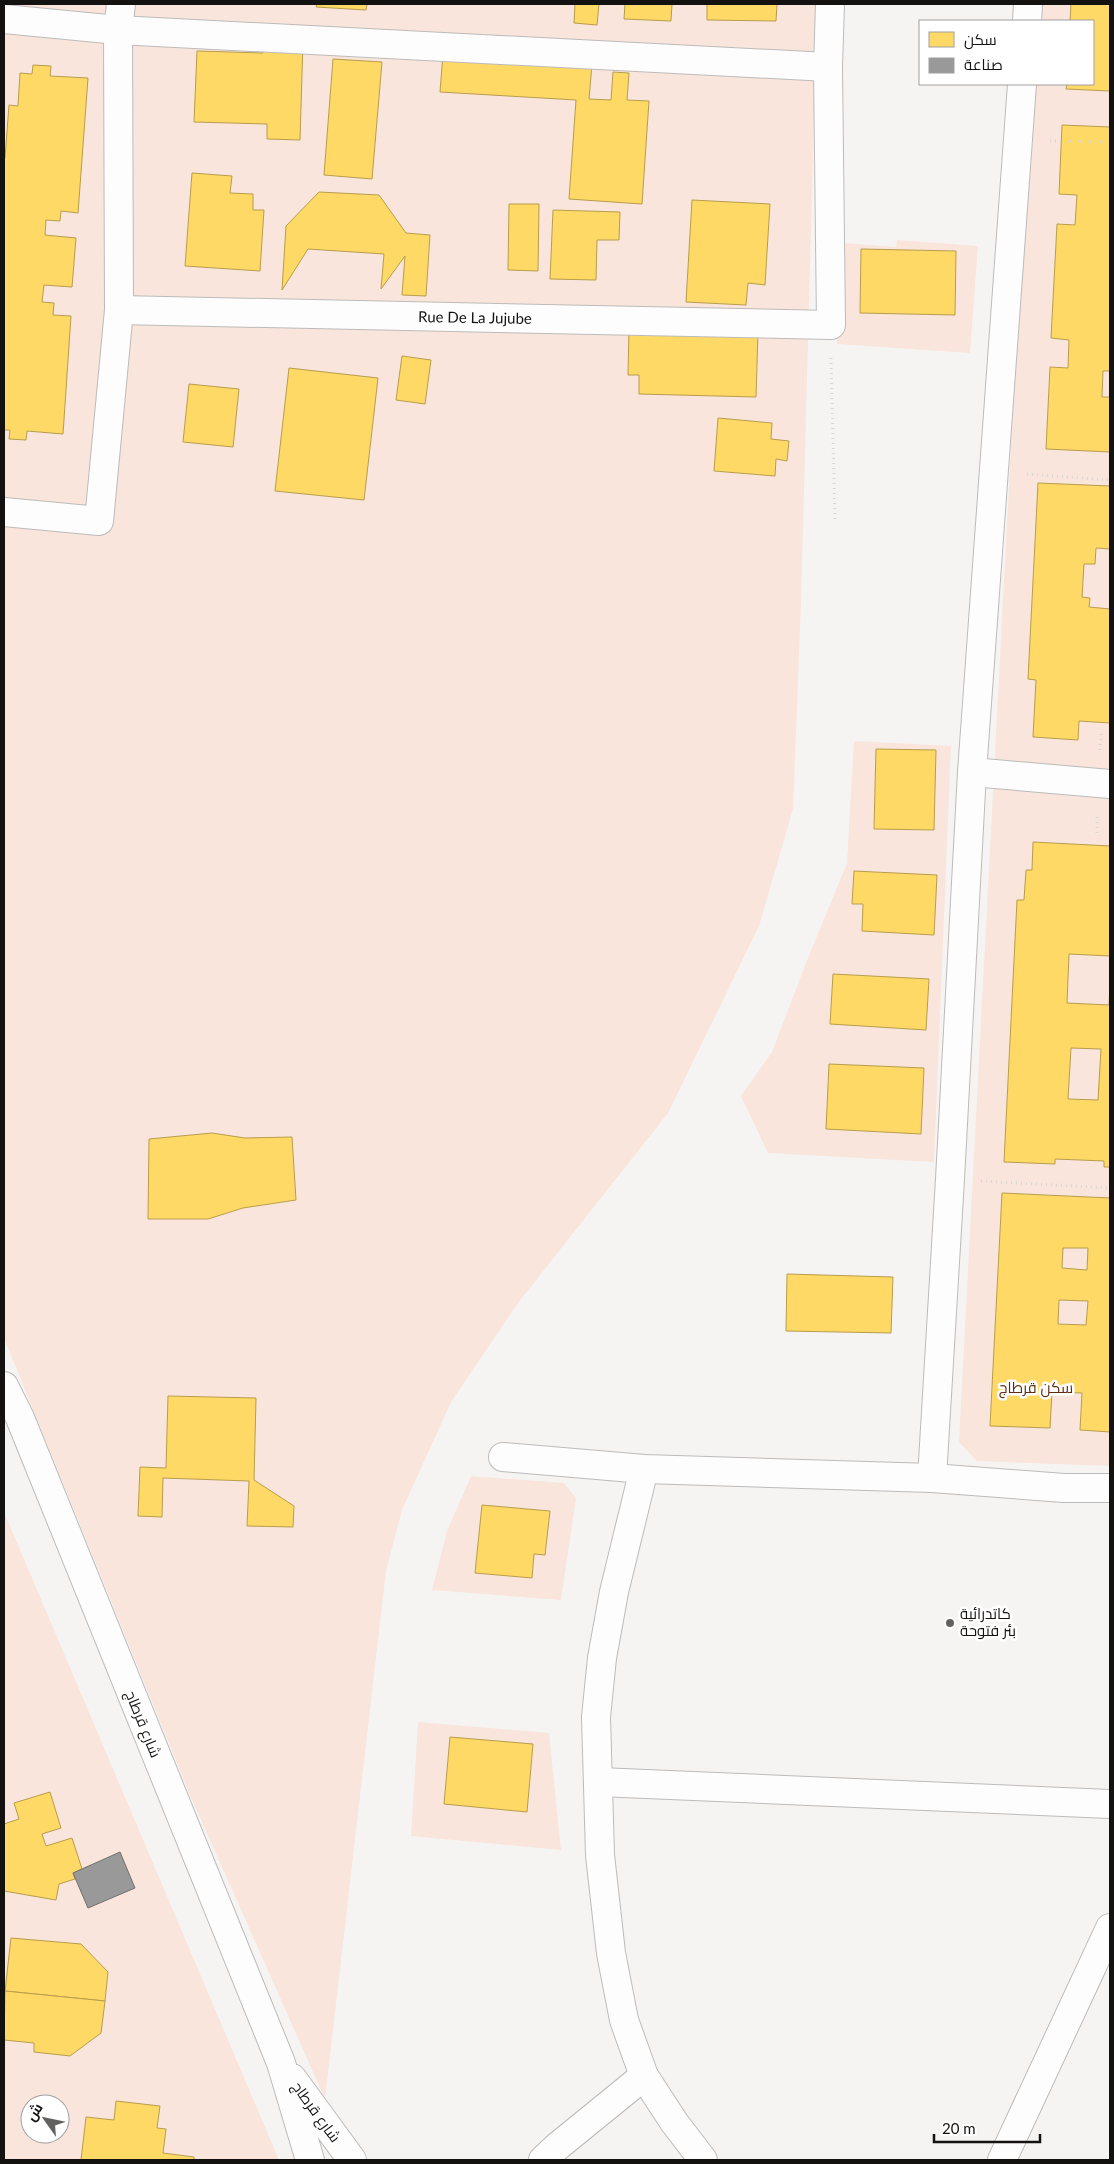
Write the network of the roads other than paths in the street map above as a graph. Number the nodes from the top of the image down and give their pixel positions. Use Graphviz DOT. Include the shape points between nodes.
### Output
graph roads {
  1 [pos="830,4"];
  2 [pos="1028,4"];
  3 [pos="119,17"];
  4 [pos="4,19"];
  5 [pos="1027,20"];
  6 [pos="828,67"];
  7 [pos="1022,85"];
  8 [pos="119,310"];
  9 [pos="4,512"];
  10 [pos="972,772"];
  11 [pos="1110,784"];
  12 [pos="4,1386"];
  13 [pos="12,1423"];
  14 [pos="503,1457"];
  15 [pos="644,1469"];
  16 [pos="932,1478"];
  17 [pos="1110,1488"];
  18 [pos="600,1782"];
  19 [pos="1110,1804"];
  20 [pos="1110,1928"];
  21 [pos="280,2063"];
  22 [pos="644,2076"];
  23 [pos="551,2155"];
  24 [pos="310,2160"];
  25 [pos="352,2160"];
  26 [pos="704,2160"];
  27 [pos="1002,2160"];
  1 -- 6 [label="street"];
  2 -- 5 [label="street"];
  3 -- 4 [label="street"];
  3 -- 6 [label="street"];
  3 -- 8 [label="street"];
  6 -- 8 [label="street, Rue De La Jujube" via="831,325"];
  7 -- 10 [label="street"];
  8 -- 9 [label="street" via="99,521"];
  10 -- 11 [label="street"];
  10 -- 16 [label="street"];
  12 -- 13 [label="street, شارع قرطاج"];
  13 -- 21 [label="street, شارع قرطاج"];
  14 -- 15 [label="street"];
  15 -- 16 [label="street"];
  15 -- 18 [label="street" via="614,1592 602,1658 596,1717"];
  16 -- 17 [label="street" via="1064,1488"];
  18 -- 19 [label="street"];
  18 -- 22 [label="street" via="600,1855 611,1953 624,2020"];
  20 -- 27 [label="street"];
  21 -- 24 [label="street, شارع قرطاج"];
  21 -- 25 [label="street, شارع قرطاج"];
  22 -- 23 [label="street"];
  22 -- 26 [label="street"];
}
